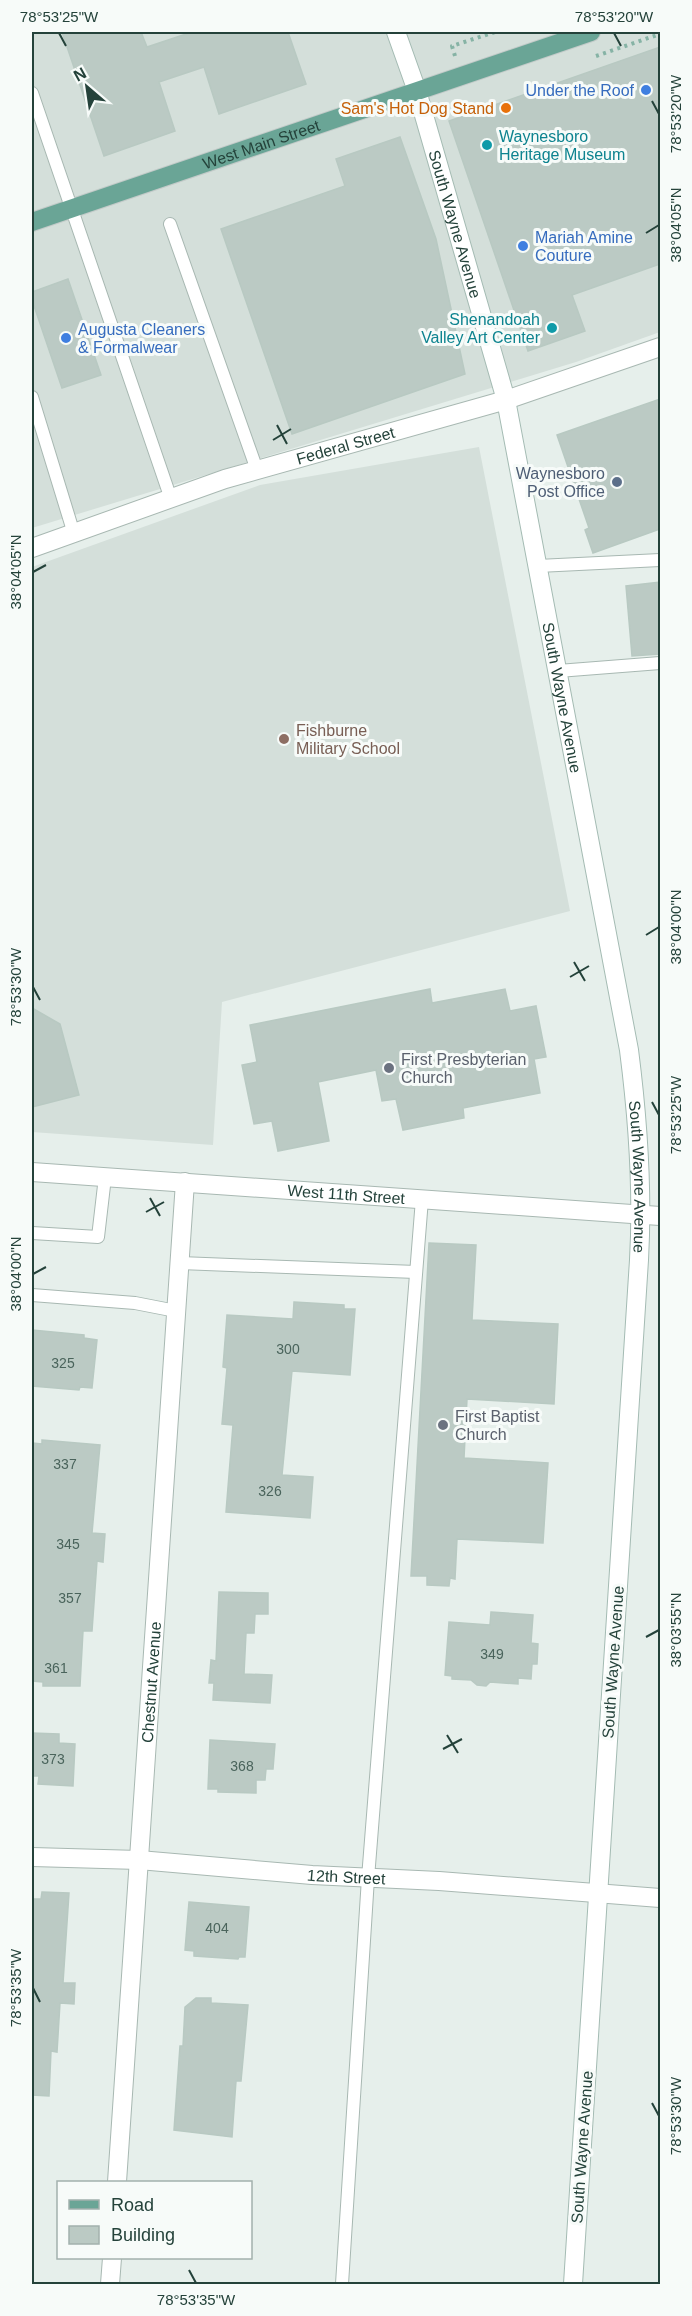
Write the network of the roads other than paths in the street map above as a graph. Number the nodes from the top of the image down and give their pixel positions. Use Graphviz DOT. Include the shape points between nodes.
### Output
graph roads {
  1 [pos="396,32"];
  2 [pos="591,32"];
  3 [pos="417,91"];
  4 [pos="32,93"];
  5 [pos="71,208"];
  6 [pos="32,222"];
  7 [pos="170,225"];
  8 [pos="660,347"];
  9 [pos="32,397"];
  10 [pos="506,400"];
  11 [pos="257,470"];
  12 [pos="171,499"];
  13 [pos="74,534"];
  14 [pos="32,548"];
  15 [pos="660,560"];
  16 [pos="538,566"];
  17 [pos="660,663"];
  18 [pos="558,671"];
  19 [pos="32,1172"];
  20 [pos="105,1176"];
  21 [pos="185,1182"];
  22 [pos="422,1199"];
  23 [pos="642,1214"];
  24 [pos="660,1216"];
  25 [pos="32,1233"];
  26 [pos="180,1263"];
  27 [pos="416,1272"];
  28 [pos="32,1295"];
  29 [pos="176,1311"];
  30 [pos="32,1857"];
  31 [pos="139,1860"];
  32 [pos="368,1878"];
  33 [pos="598,1894"];
  34 [pos="660,1898"];
  35 [pos="117,2181"];
  36 [pos="112,2259"];
  37 [pos="110,2284"];
  38 [pos="342,2284"];
  39 [pos="573,2284"];
  1 -- 3 [label="street, South Wayne Avenue"];
  2 -- 3 [label="main road, West Main Street"];
  3 -- 5 [label="main road, West Main Street"];
  3 -- 10 [label="street, South Wayne Avenue"];
  4 -- 5 [label="lane"];
  5 -- 6 [label="main road, West Main Street"];
  5 -- 12 [label="lane"];
  7 -- 11 [label="lane"];
  8 -- 10 [label="street, Federal Street"];
  9 -- 13 [label="lane"];
  10 -- 11 [label="street, Federal Street"];
  10 -- 16 [label="street, South Wayne Avenue"];
  11 -- 12 [label="street, Federal Street"];
  12 -- 13 [label="street, Federal Street"];
  13 -- 14 [label="street, Federal Street"];
  15 -- 16 [label="lane"];
  16 -- 18 [label="street, South Wayne Avenue"];
  17 -- 18 [label="lane"];
  18 -- 23 [label="street, South Wayne Avenue" via="629,1050"];
  19 -- 20 [label="street, West 11th Street"];
  20 -- 21 [label="street, West 11th Street"];
  20 -- 25 [label="lane" via="98,1237"];
  21 -- 22 [label="street, West 11th Street"];
  21 -- 26 [label="street, Chestnut Avenue"];
  22 -- 23 [label="street, West 11th Street"];
  22 -- 27 [label="lane"];
  23 -- 24 [label="street, West 11th Street"];
  23 -- 33 [label="street, South Wayne Avenue"];
  26 -- 27 [label="lane"];
  26 -- 29 [label="street, Chestnut Avenue"];
  27 -- 32 [label="lane"];
  28 -- 29 [label="lane" via="135,1303"];
  29 -- 31 [label="street, Chestnut Avenue"];
  30 -- 31 [label="street, 12th Street"];
  31 -- 32 [label="street, 12th Street"];
  31 -- 35 [label="street, Chestnut Avenue"];
  32 -- 33 [label="street, 12th Street"];
  32 -- 38 [label="lane"];
  33 -- 34 [label="street, 12th Street"];
  33 -- 39 [label="street, South Wayne Avenue"];
  36 -- 37 [label="street"];
}
